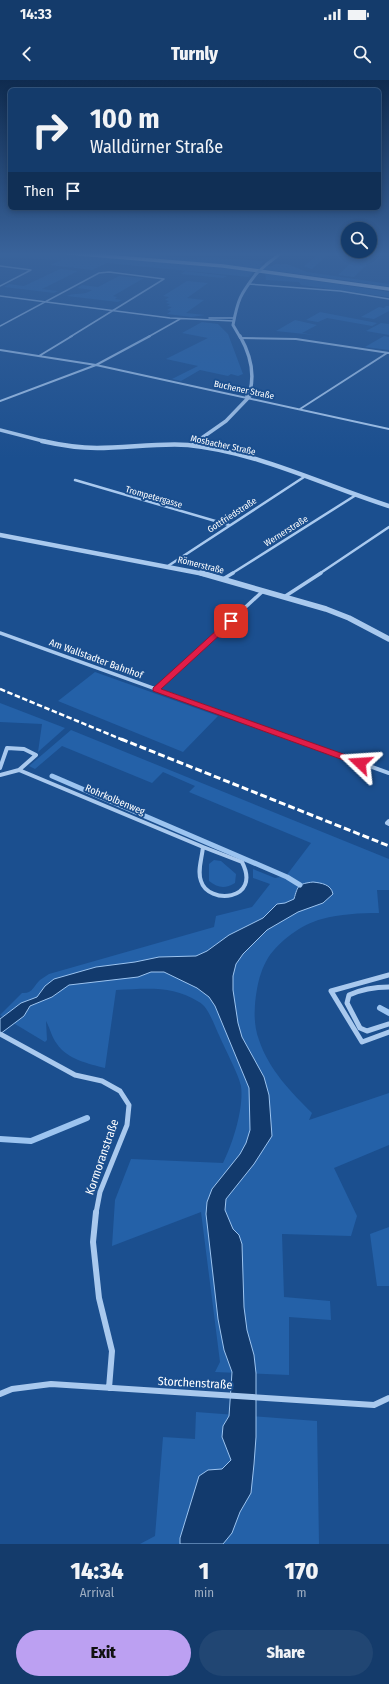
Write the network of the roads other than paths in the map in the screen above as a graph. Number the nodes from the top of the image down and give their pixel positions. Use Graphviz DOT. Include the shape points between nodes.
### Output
graph roads {
  1 [pos="9,321"];
  2 [pos="96,321"];
  3 [pos="174,321"];
  4 [pos="233,321"];
  5 [pos="0,326"];
  6 [pos="240,338"];
  7 [pos="0,350"];
  8 [pos="388,353"];
  9 [pos="39,356"];
  10 [pos="96,365"];
  11 [pos="248,398"];
  12 [pos="0,401"];
  13 [pos="300,409"];
  14 [pos="389,429"];
  15 [pos="0,430"];
  16 [pos="191,445"];
  17 [pos="304,477"];
  18 [pos="75,480"];
  19 [pos="356,495"];
  20 [pos="389,506"];
  21 [pos="230,525"];
  22 [pos="389,527"];
  23 [pos="0,535"];
  24 [pos="168,566"];
  25 [pos="223,579"];
  26 [pos="263,591"];
  27 [pos="284,597"];
  28 [pos="0,633"];
  29 [pos="389,640"];
  30 [pos="156,690"];
  31 [pos="0,768"];
  32 [pos="19,770"];
  33 [pos="389,773"];
  34 [pos="0,775"];
  35 [pos="203,847"];
  36 [pos="389,975"];
  37 [pos="389,987"];
  38 [pos="389,1024"];
  39 [pos="389,1032"];
  40 [pos="2,1035"];
  41 [pos="109,1388"];
  42 [pos="0,1394"];
  43 [pos="389,1398"];
  1 -- 5 [label="street"];
  2 -- 9 [label="street"];
  3 -- 10 [label="street"];
  4 -- 6 [label="street" via="232,325"];
  6 -- 8 [label="street" via="296,339"];
  6 -- 11 [label="street" via="254,380 250,391 252,394"];
  7 -- 9 [label="street, Buchener Straße"];
  8 -- 13 [label="street"];
  9 -- 10 [label="street, Buchener Straße"];
  10 -- 11 [label="street, Buchener Straße"];
  10 -- 12 [label="street"];
  11 -- 13 [label="street, Buchener Straße"];
  11 -- 16 [label="street" via="226,421"];
  13 -- 14 [label="street, Buchener Straße"];
  15 -- 16 [label="street, Mosbacher Straße" via="76,446"];
  16 -- 17 [label="street, Mosbacher Straße" via="237,454"];
  17 -- 19 [label="street, Mosbacher Straße"];
  17 -- 21 [label="street, Gottfriedstraße"];
  18 -- 21 [label="street, Trompetergasse"];
  19 -- 20 [label="street, Mosbacher Straße"];
  19 -- 25 [label="street, Wernerstraße"];
  21 -- 24 [label="street, Gottfriedstraße"];
  22 -- 27 [label="street"];
  23 -- 24 [label="street, Römerstraße"];
  24 -- 25 [label="street, Römerstraße"];
  25 -- 26 [label="street, Römerstraße"];
  26 -- 27 [label="street, Römerstraße"];
  26 -- 30 [label="street"];
  27 -- 29 [label="street, Römerstraße" via="349,618"];
  28 -- 30 [label="street, Am Wallstadter Bahnhof"];
  30 -- 33 [label="street, Am Wallstadter Bahnhof"];
  31 -- 32 [label="street" via="7,748 24,749 36,755"];
  32 -- 34 [label="street"];
  32 -- 35 [label="street, Rohrkolbenweg"];
  35 -- 35 [label="street, Rohrkolbenweg" via="201,882 206,889 213,894 222,895 239,892 245,887 248,882 242,862"];
  36 -- 39 [label="street" via="331,991 362,1042"];
  37 -- 38 [label="street" via="360,990 350,994 347,1003 360,1028 367,1031"];
  40 -- 41 [label="street, Kormoranstraße" via="75,1075 108,1084 120,1091 128,1105 127,1124 100,1192 93,1235 98,1298 112,1351"];
  41 -- 42 [label="street, Storchenstraße" via="51,1384 12,1389"];
  41 -- 43 [label="street, Storchenstraße" via="374,1405"];
}
